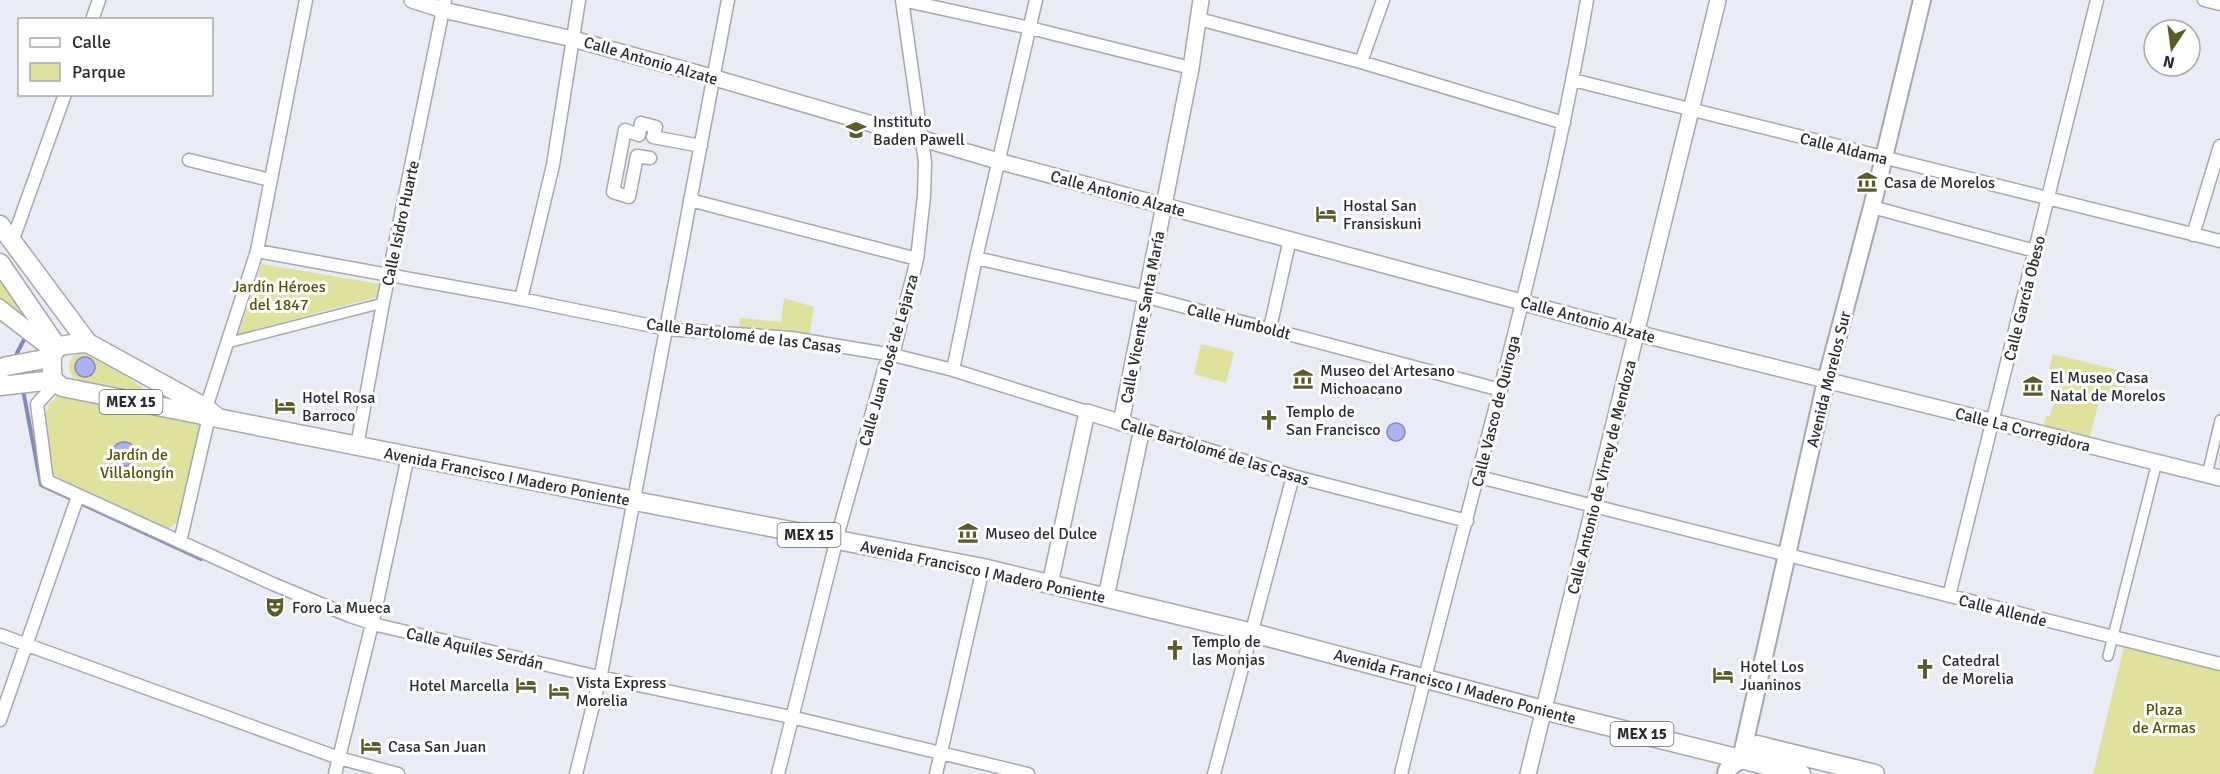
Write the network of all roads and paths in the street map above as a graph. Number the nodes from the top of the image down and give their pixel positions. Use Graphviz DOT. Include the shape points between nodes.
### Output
graph roads {
  1 [pos="99,0"];
  2 [pos="306,0"];
  3 [pos="412,0"];
  4 [pos="579,0"];
  5 [pos="728,0"];
  6 [pos="902,0"];
  7 [pos="1036,0"];
  8 [pos="1201,0"];
  9 [pos="1383,0"];
  10 [pos="1587,0"];
  11 [pos="1718,0"];
  12 [pos="1922,0"];
  13 [pos="2097,0"];
  14 [pos="2204,0"];
  15 [pos="2220,4"];
  16 [pos="444,5"];
  17 [pos="93,18"];
  18 [pos="1199,19"];
  19 [pos="1029,28"];
  20 [pos="573,39"];
  21 [pos="1361,62"];
  22 [pos="1191,68"];
  23 [pos="715,78"];
  24 [pos="1573,80"];
  25 [pos="64,96"];
  26 [pos="1691,110"];
  27 [pos="1564,123"];
  28 [pos="922,139"];
  29 [pos="701,146"];
  30 [pos="2220,146"];
  31 [pos="650,158"];
  32 [pos="1884,158"];
  33 [pos="189,160"];
  34 [pos="998,161"];
  35 [pos="270,180"];
  36 [pos="2048,199"];
  37 [pos="690,200"];
  38 [pos="1164,206"];
  39 [pos="1872,207"];
  40 [pos="0,225"];
  41 [pos="2193,235"];
  42 [pos="1290,239"];
  43 [pos="2220,241"];
  44 [pos="12,242"];
  45 [pos="256,251"];
  46 [pos="2035,251"];
  47 [pos="976,258"];
  48 [pos="917,259"];
  49 [pos="0,263"];
  50 [pos="389,274"];
  51 [pos="1147,297"];
  52 [pos="520,299"];
  53 [pos="1523,301"];
  54 [pos="383,303"];
  55 [pos="0,304"];
  56 [pos="0,312"];
  57 [pos="1270,328"];
  58 [pos="668,329"];
  59 [pos="33,330"];
  60 [pos="1636,333"];
  61 [pos="88,343"];
  62 [pos="227,343"];
  63 [pos="53,352"];
  64 [pos="893,355"];
  65 [pos="0,369"];
  66 [pos="953,370"];
  67 [pos="1826,381"];
  68 [pos="54,382"];
  69 [pos="0,386"];
  70 [pos="1501,390"];
  71 [pos="1087,412"];
  72 [pos="211,415"];
  73 [pos="2220,420"];
  74 [pos="1993,422"];
  75 [pos="1121,423"];
  76 [pos="1142,429"];
  77 [pos="357,446"];
  78 [pos="408,456"];
  79 [pos="2157,462"];
  80 [pos="1293,476"];
  81 [pos="1479,477"];
  82 [pos="2213,477"];
  83 [pos="78,496"];
  84 [pos="634,501"];
  85 [pos="1593,506"];
  86 [pos="1467,521"];
  87 [pos="837,540"];
  88 [pos="180,542"];
  89 [pos="1786,555"];
  90 [pos="983,568"];
  91 [pos="1050,584"];
  92 [pos="1948,596"];
  93 [pos="1106,597"];
  94 [pos="372,624"];
  95 [pos="1253,633"];
  96 [pos="0,635"];
  97 [pos="2113,638"];
  98 [pos="27,645"];
  99 [pos="2108,656"];
  100 [pos="2220,664"];
  101 [pos="600,676"];
  102 [pos="1424,678"];
  103 [pos="1543,710"];
  104 [pos="791,717"];
  105 [pos="0,720"];
  106 [pos="940,753"];
  107 [pos="339,758"];
  108 [pos="1741,759"];
  109 [pos="335,774"];
  110 [pos="398,774"];
  111 [pos="576,774"];
  112 [pos="777,774"];
  113 [pos="936,774"];
  114 [pos="1028,774"];
  115 [pos="1214,774"];
  116 [pos="1401,774"];
  117 [pos="1528,774"];
  118 [pos="1726,774"];
  119 [pos="1801,774"];
  120 [pos="1875,774"];
  1 -- 17 [label="street"];
  2 -- 35 [label="street"];
  3 -- 16 [label="street, Calle Antonio Alzate"];
  4 -- 20 [label="street"];
  5 -- 23 [label="street"];
  6 -- 19 [label="street"];
  6 -- 28 [label="street, Calle Juan José de Lejarza"];
  7 -- 19 [label="street"];
  8 -- 18 [label="street, Calle Vicente Santa María"];
  9 -- 21 [label="street"];
  10 -- 24 [label="street, Calle Vasco de Quiroga"];
  11 -- 26 [label="street, Calle Antonio de Virrey de Mendoza"];
  12 -- 32 [label="main road, Avenida Morelos Sur"];
  13 -- 36 [label="street, Calle García Obeso"];
  14 -- 15 [label="street"];
  16 -- 20 [label="street, Calle Antonio Alzate"];
  16 -- 50 [label="street, Calle Isidro Huarte"];
  18 -- 21 [label="street"];
  18 -- 22 [label="street, Calle Vicente Santa María"];
  19 -- 22 [label="street"];
  19 -- 34 [label="street"];
  20 -- 23 [label="street, Calle Antonio Alzate"];
  20 -- 52 [label="street" via="553,165"];
  21 -- 27 [label="street"];
  22 -- 38 [label="street, Calle Vicente Santa María"];
  23 -- 28 [label="street, Calle Antonio Alzate"];
  23 -- 29 [label="street"];
  24 -- 26 [label="street, Calle Aldama"];
  24 -- 27 [label="street, Calle Vasco de Quiroga"];
  25 -- 44 [label="street"];
  26 -- 32 [label="street, Calle Aldama"];
  26 -- 60 [label="street, Calle Antonio de Virrey de Mendoza"];
  27 -- 53 [label="street, Calle Vasco de Quiroga"];
  28 -- 34 [label="street, Calle Antonio Alzate"];
  28 -- 48 [label="street, Calle Juan José de Lejarza" via="924,196"];
  29 -- 31 [label="street" via="653,137 656,127 641,123 639,135 625,130 613,192 629,197 637,156"];
  29 -- 37 [label="street"];
  30 -- 41 [label="street"];
  32 -- 36 [label="street, Calle Aldama"];
  32 -- 39 [label="main road, Avenida Morelos Sur"];
  33 -- 35 [label="street"];
  34 -- 38 [label="street, Calle Antonio Alzate"];
  34 -- 47 [label="street"];
  35 -- 45 [label="street"];
  36 -- 41 [label="street, Calle Aldama"];
  36 -- 46 [label="street, Calle García Obeso"];
  37 -- 48 [label="street"];
  37 -- 58 [label="street"];
  38 -- 42 [label="street, Calle Antonio Alzate"];
  38 -- 51 [label="street, Calle Vicente Santa María"];
  39 -- 46 [label="street"];
  39 -- 67 [label="main road, Avenida Morelos Sur"];
  40 -- 44 [label="main road, MEX 15"];
  41 -- 43 [label="street, Calle Aldama"];
  42 -- 53 [label="street, Calle Antonio Alzate"];
  42 -- 57 [label="street"];
  44 -- 61 [label="main road, MEX 15"];
  45 -- 50 [label="street, Calle Bartolomé de las Casas"];
  45 -- 62 [label="street"];
  46 -- 74 [label="street, Calle García Obeso"];
  47 -- 51 [label="street, Calle Humboldt"];
  47 -- 66 [label="street"];
  48 -- 64 [label="street, Calle Juan José de Lejarza"];
  49 -- 63 [label="main road"];
  50 -- 52 [label="street, Calle Bartolomé de las Casas"];
  50 -- 54 [label="street, Calle Isidro Huarte"];
  51 -- 57 [label="street, Calle Humboldt"];
  51 -- 75 [label="street, Calle Vicente Santa María"];
  52 -- 58 [label="street, Calle Bartolomé de las Casas"];
  53 -- 60 [label="street, Calle Antonio Alzate"];
  53 -- 70 [label="street, Calle Vasco de Quiroga"];
  54 -- 62 [label="street"];
  54 -- 77 [label="street, Calle Isidro Huarte"];
  55 -- 59 [label="street"];
  56 -- 63 [label="street"];
  57 -- 70 [label="street, Calle Humboldt"];
  58 -- 64 [label="street, Calle Bartolomé de las Casas" via="792,338"];
  58 -- 84 [label="street"];
  60 -- 67 [label="street, Calle Antonio Alzate"];
  60 -- 85 [label="street, Calle Antonio de Virrey de Mendoza"];
  61 -- 63 [label="main road" via="70,344"];
  61 -- 72 [label="main road, MEX 15"];
  62 -- 72 [label="street"];
  63 -- 65 [label="main road"];
  63 -- 68 [label="main road"];
  64 -- 66 [label="street, Calle Bartolomé de las Casas"];
  64 -- 87 [label="street, Calle Juan José de Lejarza" via="885,366"];
  66 -- 71 [label="street, Calle Bartolomé de las Casas"];
  67 -- 74 [label="street, Calle La Corregidora"];
  67 -- 89 [label="main road, Avenida Morelos Sur"];
  68 -- 69 [label="main road"];
  68 -- 72 [label="main road, MEX 15" via="62,387"];
  68 -- 83 [label="street, Calle Aquiles Serdán" via="37,404 47,481"];
  70 -- 81 [label="street, Calle Vasco de Quiroga"];
  71 -- 75 [label="street, Calle Bartolomé de las Casas"];
  71 -- 91 [label="street"];
  72 -- 77 [label="main road, Avenida Francisco I Madero Poniente / MEX 15"];
  72 -- 88 [label="street"];
  73 -- 82 [label="street"];
  74 -- 79 [label="street, Calle La Corregidora"];
  74 -- 92 [label="street, Calle García Obeso"];
  75 -- 76 [label="street, Calle Bartolomé de las Casas"];
  76 -- 80 [label="street, Calle Bartolomé de las Casas"];
  76 -- 93 [label="street"];
  77 -- 78 [label="main road, Avenida Francisco I Madero Poniente / MEX 15"];
  78 -- 84 [label="main road, Avenida Francisco I Madero Poniente / MEX 15"];
  78 -- 94 [label="street"];
  79 -- 82 [label="street, Calle La Corregidora"];
  79 -- 97 [label="street"];
  80 -- 86 [label="street, Calle Bartolomé de las Casas"];
  80 -- 95 [label="street"];
  81 -- 85 [label="street, Calle Allende"];
  81 -- 86 [label="street, Calle Vasco de Quiroga"];
  83 -- 88 [label="street, Calle Aquiles Serdán"];
  83 -- 98 [label="street"];
  84 -- 87 [label="main road, Avenida Francisco I Madero Poniente / MEX 15"];
  84 -- 101 [label="street"];
  85 -- 89 [label="street, Calle Allende"];
  85 -- 103 [label="street, Calle Antonio de Virrey de Mendoza"];
  86 -- 102 [label="street, Calle Vasco de Quiroga"];
  87 -- 90 [label="main road, Avenida Francisco I Madero Poniente / MEX 15"];
  87 -- 104 [label="street, Calle Juan José de Lejarza"];
  88 -- 94 [label="street, Calle Aquiles Serdán"];
  89 -- 92 [label="street, Calle Allende"];
  89 -- 108 [label="main road, Avenida Morelos Sur"];
  90 -- 91 [label="main road, Avenida Francisco I Madero Poniente / MEX 15"];
  90 -- 106 [label="street"];
  91 -- 93 [label="main road, Avenida Francisco I Madero Poniente / MEX 15"];
  92 -- 97 [label="street, Calle Allende"];
  93 -- 95 [label="main road, Avenida Francisco I Madero Poniente / MEX 15"];
  94 -- 101 [label="street, Calle Aquiles Serdán"];
  94 -- 107 [label="street"];
  95 -- 102 [label="main road, Avenida Francisco I Madero Poniente / MEX 15"];
  95 -- 115 [label="street"];
  96 -- 98 [label="street"];
  97 -- 99 [label="street"];
  97 -- 100 [label="street, Calle Allende"];
  98 -- 105 [label="street"];
  98 -- 107 [label="street"];
  101 -- 104 [label="street, Calle Aquiles Serdán"];
  101 -- 111 [label="street"];
  102 -- 103 [label="main road, Avenida Francisco I Madero Poniente / MEX 15"];
  102 -- 116 [label="street, Calle Vasco de Quiroga"];
  103 -- 108 [label="main road, Avenida Francisco I Madero Poniente / MEX 15"];
  103 -- 117 [label="street, Calle Antonio de Virrey de Mendoza"];
  104 -- 106 [label="street, Calle Aquiles Serdán"];
  104 -- 112 [label="street, Calle Juan José de Lejarza"];
  106 -- 113 [label="street"];
  106 -- 114 [label="street, Calle Aquiles Serdán"];
  107 -- 109 [label="street"];
  107 -- 110 [label="street"];
  108 -- 118 [label="main road"];
  108 -- 119 [label="main road, MEX 15"];
  108 -- 120 [label="main road" via="1757,746"];
}
